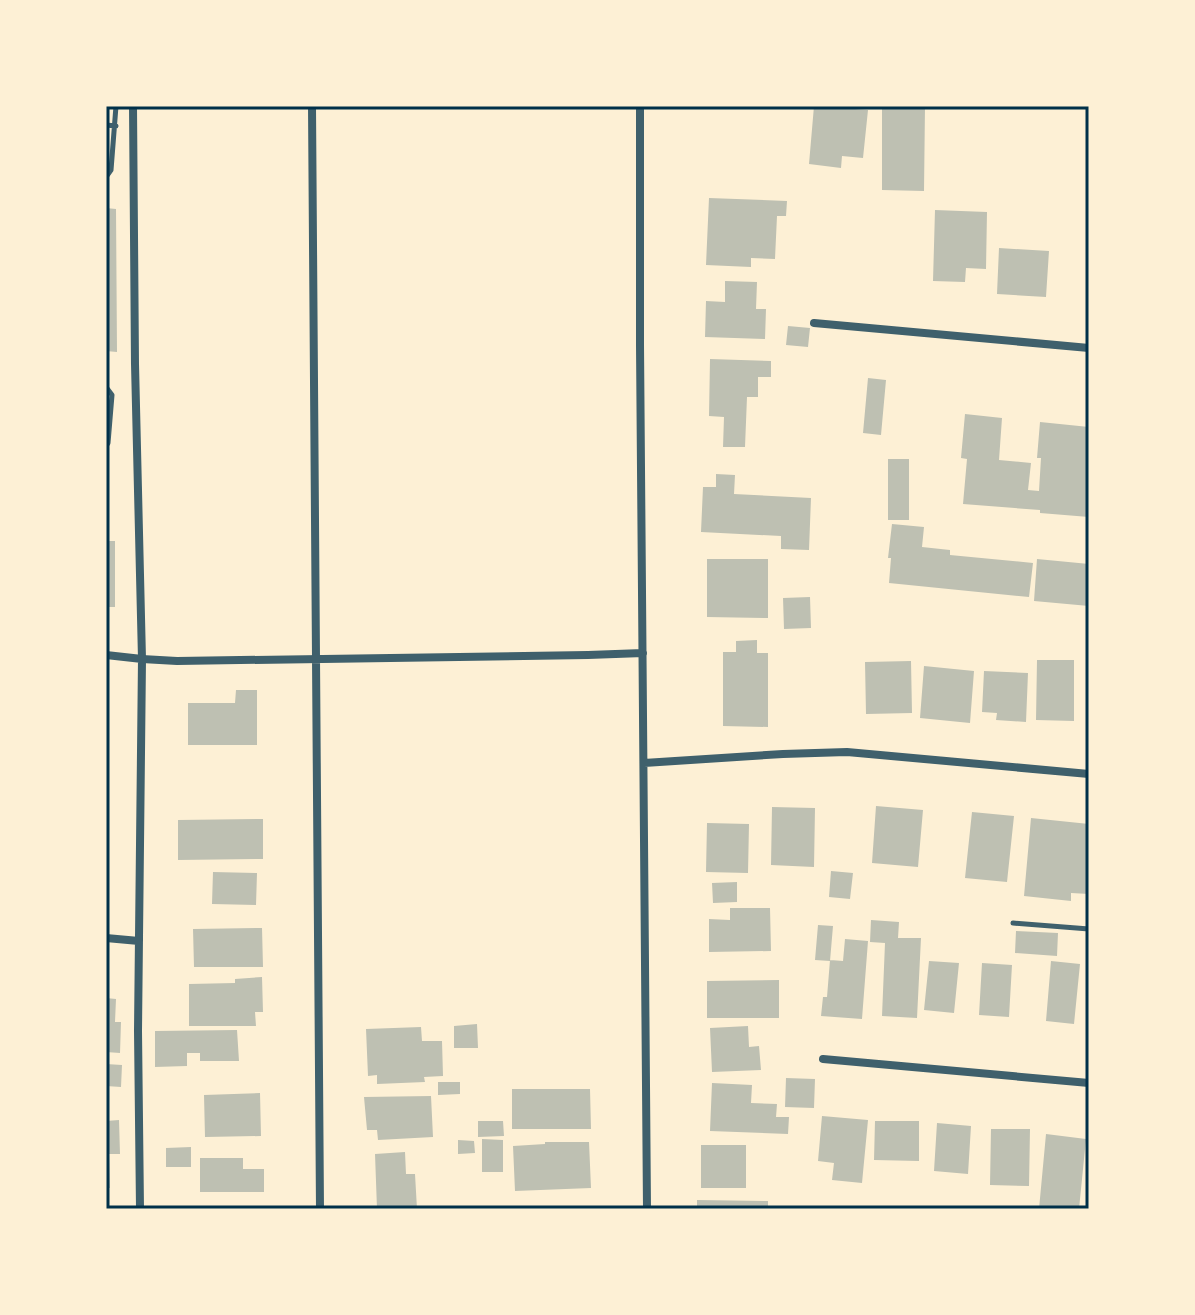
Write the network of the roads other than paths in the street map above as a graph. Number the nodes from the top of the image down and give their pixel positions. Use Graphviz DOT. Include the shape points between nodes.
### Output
graph roads {
  1 [pos="116,106"];
  2 [pos="133,106"];
  3 [pos="312,106"];
  4 [pos="640,106"];
  5 [pos="106,125"];
  6 [pos="116,126"];
  7 [pos="106,177"];
  8 [pos="814,323"];
  9 [pos="1089,348"];
  10 [pos="106,387"];
  11 [pos="106,446"];
  12 [pos="643,653"];
  13 [pos="106,655"];
  14 [pos="142,659"];
  15 [pos="315,659"];
  16 [pos="644,763"];
  17 [pos="1089,774"];
  18 [pos="1013,923"];
  19 [pos="1089,929"];
  20 [pos="106,938"];
  21 [pos="139,941"];
  22 [pos="823,1059"];
  23 [pos="1089,1083"];
  24 [pos="140,1209"];
  25 [pos="320,1209"];
  26 [pos="647,1209"];
  1 -- 6 [label="lane"];
  2 -- 14 [label="street"];
  3 -- 15 [label="street"];
  4 -- 12 [label="street"];
  5 -- 6 [label="lane"];
  6 -- 7 [label="lane"];
  8 -- 9 [label="street"];
  10 -- 11 [label="lane" via="112,395"];
  12 -- 15 [label="street"];
  12 -- 16 [label="street"];
  13 -- 14 [label="street"];
  14 -- 15 [label="street"];
  14 -- 21 [label="street"];
  15 -- 25 [label="street"];
  16 -- 17 [label="street" via="847,752"];
  16 -- 26 [label="street"];
  18 -- 19 [label="lane"];
  20 -- 21 [label="street"];
  21 -- 24 [label="street"];
  22 -- 23 [label="street"];
}
